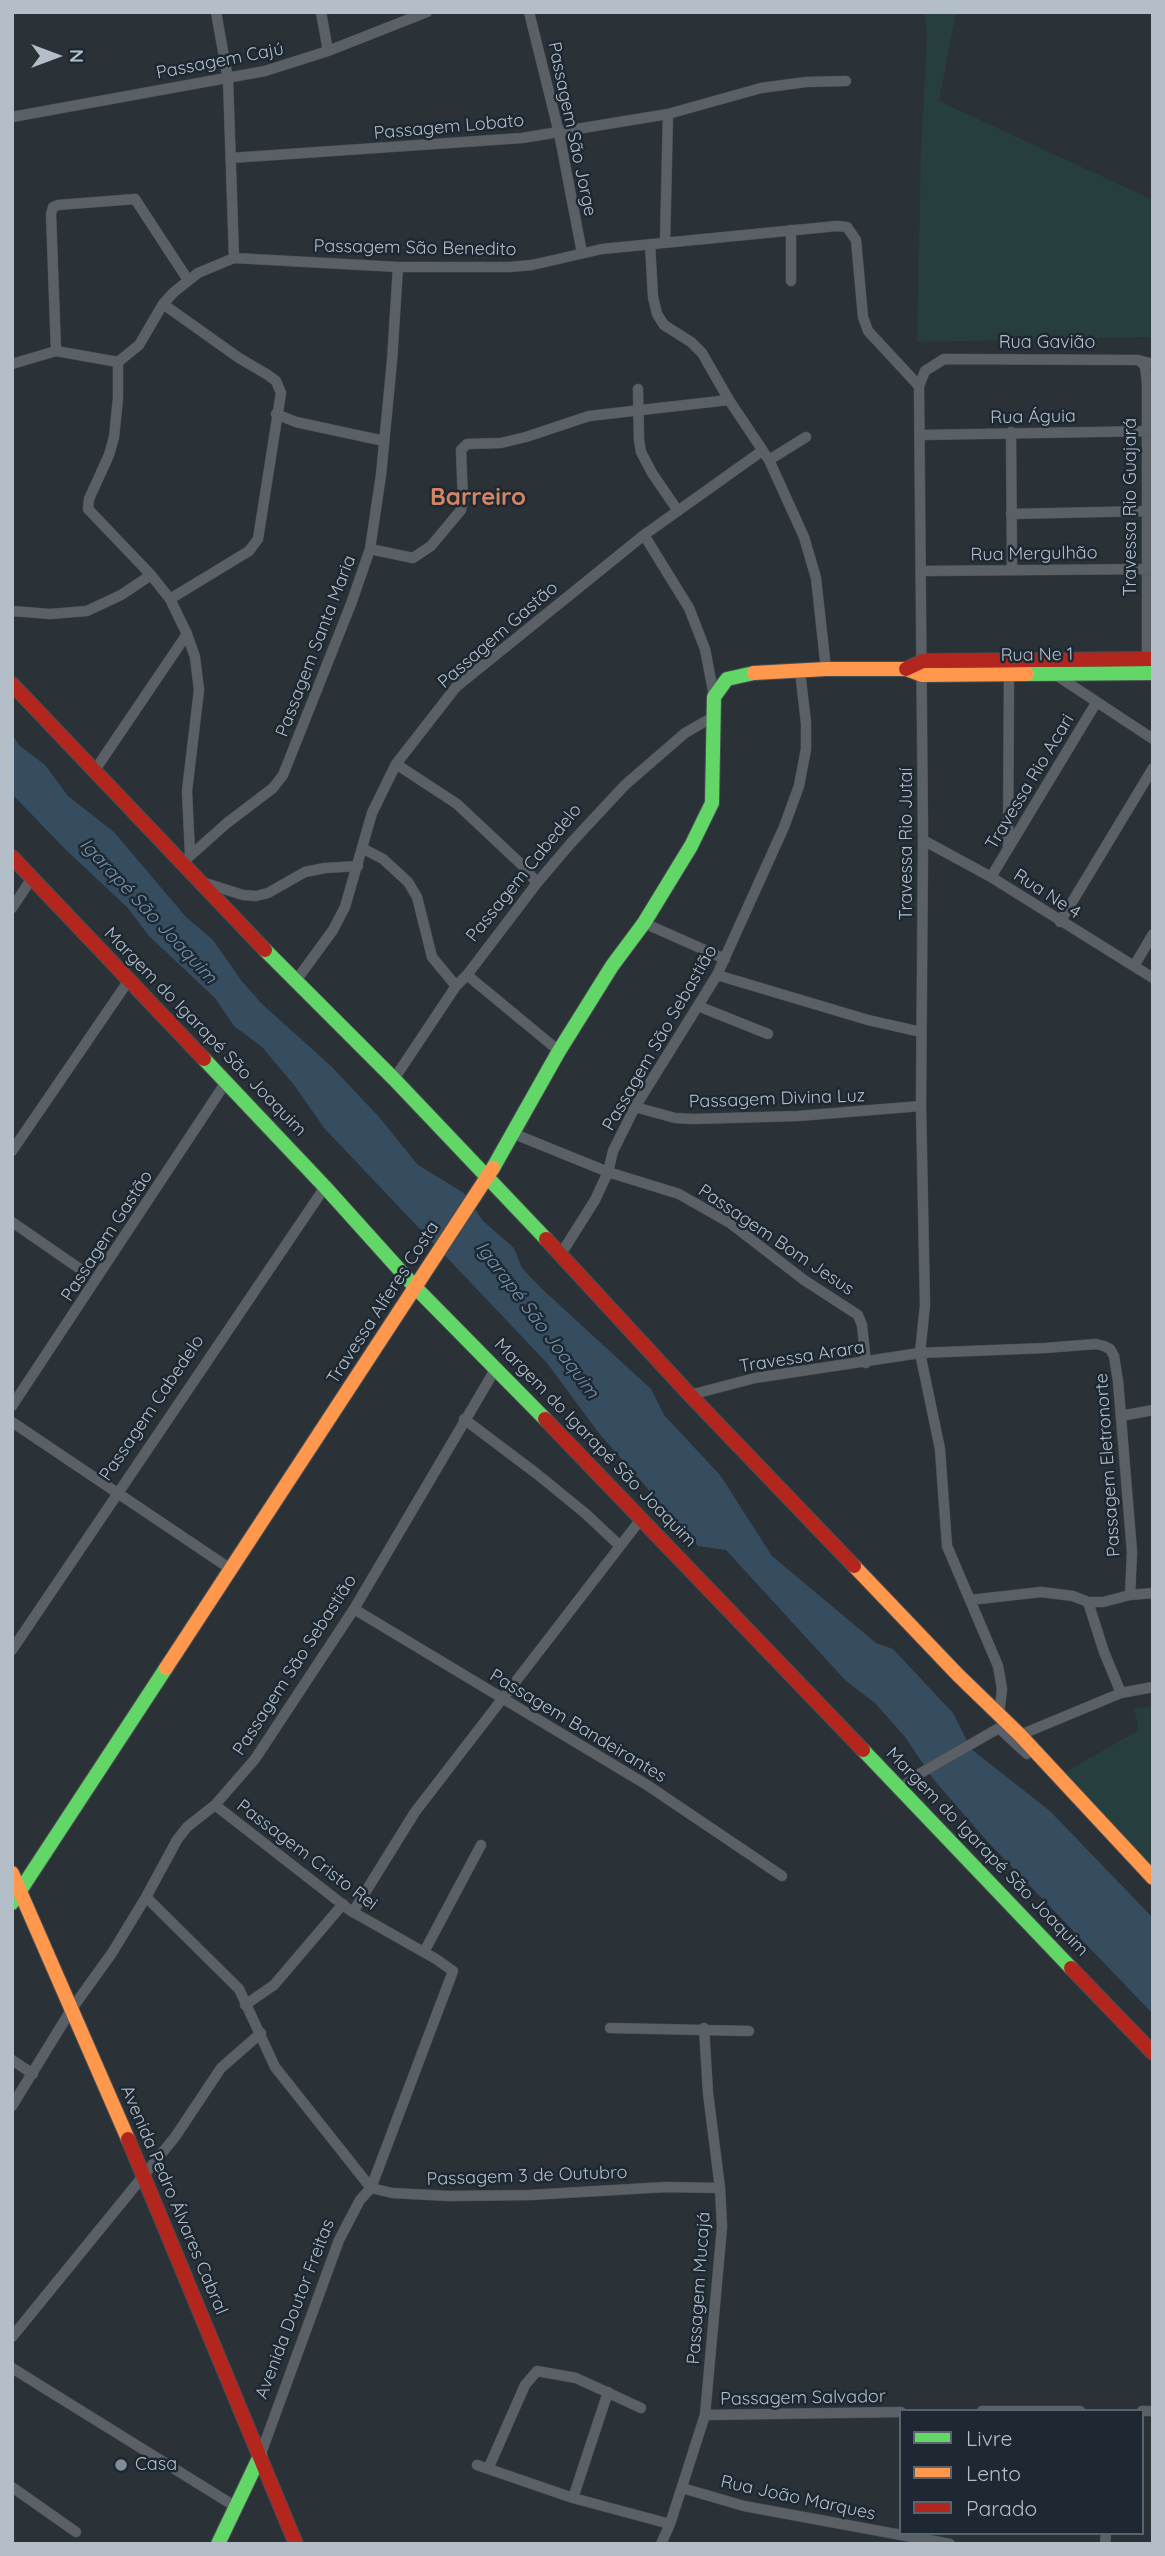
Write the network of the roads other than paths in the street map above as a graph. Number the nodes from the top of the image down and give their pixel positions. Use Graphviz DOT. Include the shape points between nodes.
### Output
graph roads {
  1 [pos="216,12"];
  2 [pos="320,12"];
  3 [pos="427,12"];
  4 [pos="529,12"];
  5 [pos="328,51"];
  6 [pos="228,79"];
  7 [pos="846,81"];
  8 [pos="668,114"];
  9 [pos="12,117"];
  10 [pos="559,134"];
  11 [pos="231,158"];
  12 [pos="791,230"];
  13 [pos="665,242"];
  14 [pos="650,244"];
  15 [pos="582,253"];
  16 [pos="234,258"];
  17 [pos="398,267"];
  18 [pos="188,280"];
  19 [pos="791,281"];
  20 [pos="163,304"];
  21 [pos="56,351"];
  22 [pos="1138,359"];
  23 [pos="118,362"];
  24 [pos="12,364"];
  25 [pos="1153,364"];
  26 [pos="919,386"];
  27 [pos="638,389"];
  28 [pos="729,400"];
  29 [pos="638,410"];
  30 [pos="276,414"];
  31 [pos="1150,431"];
  32 [pos="1011,432"];
  33 [pos="919,435"];
  34 [pos="806,437"];
  35 [pos="384,441"];
  36 [pos="762,451"];
  37 [pos="769,460"];
  38 [pos="1150,508"];
  39 [pos="678,511"];
  40 [pos="1011,514"];
  41 [pos="644,535"];
  42 [pos="370,549"];
  43 [pos="1012,569"];
  44 [pos="1150,569"];
  45 [pos="921,571"];
  46 [pos="151,575"];
  47 [pos="170,599"];
  48 [pos="12,611"];
  49 [pos="187,634"];
  50 [pos="1150,666"];
  51 [pos="922,668"];
  52 [pos="826,669"];
  53 [pos="800,671"];
  54 [pos="1009,675"];
  55 [pos="1056,675"];
  56 [pos="12,684"];
  57 [pos="715,697"];
  58 [pos="1096,703"];
  59 [pos="713,717"];
  60 [pos="1153,739"];
  61 [pos="396,764"];
  62 [pos="1153,768"];
  63 [pos="95,770"];
  64 [pos="923,840"];
  65 [pos="362,848"];
  66 [pos="1008,849"];
  67 [pos="12,857"];
  68 [pos="186,858"];
  69 [pos="358,866"];
  70 [pos="991,877"];
  71 [pos="32,878"];
  72 [pos="201,882"];
  73 [pos="537,883"];
  74 [pos="12,908"];
  75 [pos="1060,922"];
  76 [pos="644,923"];
  77 [pos="1153,934"];
  78 [pos="725,959"];
  79 [pos="1135,966"];
  80 [pos="467,975"];
  81 [pos="717,975"];
  82 [pos="1153,978"];
  83 [pos="129,980"];
  84 [pos="295,982"];
  85 [pos="456,986"];
  86 [pos="698,1006"];
  87 [pos="921,1032"];
  88 [pos="768,1034"];
  89 [pos="559,1051"];
  90 [pos="394,1079"];
  91 [pos="226,1082"];
  92 [pos="921,1106"];
  93 [pos="635,1107"];
  94 [pos="512,1133"];
  95 [pos="12,1151"];
  96 [pos="608,1172"];
  97 [pos="484,1183"];
  98 [pos="325,1186"];
  99 [pos="12,1222"];
  100 [pos="561,1254"];
  101 [pos="83,1271"];
  102 [pos="417,1283"];
  103 [pos="1096,1344"];
  104 [pos="920,1353"];
  105 [pos="866,1363"];
  106 [pos="496,1368"];
  107 [pos="690,1395"];
  108 [pos="12,1406"];
  109 [pos="1153,1410"];
  110 [pos="1121,1416"];
  111 [pos="464,1419"];
  112 [pos="12,1422"];
  113 [pos="117,1494"];
  114 [pos="641,1519"];
  115 [pos="620,1546"];
  116 [pos="232,1570"];
  117 [pos="1153,1593"];
  118 [pos="1130,1595"];
  119 [pos="970,1600"];
  120 [pos="1088,1602"];
  121 [pos="354,1609"];
  122 [pos="12,1650"];
  123 [pos="1153,1687"];
  124 [pos="1121,1693"];
  125 [pos="503,1698"];
  126 [pos="999,1715"];
  127 [pos="1020,1735"];
  128 [pos="1034,1751"];
  129 [pos="900,1789"];
  130 [pos="215,1805"];
  131 [pos="481,1845"];
  132 [pos="12,1873"];
  133 [pos="782,1876"];
  134 [pos="1153,1878"];
  135 [pos="16,1897"];
  136 [pos="146,1897"];
  137 [pos="344,1905"];
  138 [pos="353,1912"];
  139 [pos="424,1952"];
  140 [pos="453,1971"];
  141 [pos="245,2005"];
  142 [pos="71,2010"];
  143 [pos="610,2028"];
  144 [pos="704,2028"];
  145 [pos="750,2031"];
  146 [pos="261,2033"];
  147 [pos="1153,2053"];
  148 [pos="12,2060"];
  149 [pos="33,2074"];
  150 [pos="12,2106"];
  151 [pos="144,2175"];
  152 [pos="371,2188"];
  153 [pos="720,2188"];
  154 [pos="12,2337"];
  155 [pos="12,2368"];
  156 [pos="608,2392"];
  157 [pos="641,2408"];
  158 [pos="899,2412"];
  159 [pos="705,2414"];
  160 [pos="260,2456"];
  161 [pos="477,2465"];
  162 [pos="488,2469"];
  163 [pos="12,2487"];
  164 [pos="682,2488"];
  165 [pos="573,2498"];
  166 [pos="236,2507"];
  167 [pos="670,2524"];
  168 [pos="76,2532"];
  169 [pos="899,2535"];
  170 [pos="901,2535"];
  171 [pos="298,2543"];
  172 [pos="218,2544"];
  173 [pos="661,2544"];
  174 [pos="950,2544"];
  1 -- 6 [label="street"];
  2 -- 5 [label="street"];
  3 -- 5 [label="street, Passagem Cajú"];
  4 -- 10 [label="street, Passagem São Jorge"];
  5 -- 6 [label="street, Passagem Cajú"];
  6 -- 9 [label="street, Passagem Cajú"];
  6 -- 11 [label="street"];
  7 -- 8 [label="street, Passagem Lobato" via="775,86"];
  8 -- 10 [label="street, Passagem Lobato"];
  8 -- 13 [label="street"];
  10 -- 11 [label="street, Passagem Lobato"];
  10 -- 15 [label="street, Passagem São Jorge"];
  11 -- 16 [label="street"];
  12 -- 13 [label="street, Passagem São Benedito"];
  12 -- 19 [label="street"];
  12 -- 26 [label="street, Passagem São Benedito" via="837,226 851,232 868,331"];
  13 -- 14 [label="street, Passagem São Benedito"];
  14 -- 15 [label="street, Passagem São Benedito"];
  14 -- 28 [label="street" via="657,314 664,325 702,353"];
  15 -- 17 [label="street, Passagem São Benedito" via="510,267"];
  16 -- 17 [label="street, Passagem São Benedito"];
  16 -- 18 [label="street, Passagem São Benedito"];
  17 -- 35 [label="street, Passagem Santa Maria"];
  18 -- 20 [label="street, Passagem São Benedito"];
  18 -- 21 [label="street" via="135,199 53,207"];
  20 -- 23 [label="street, Passagem São Benedito" via="139,345"];
  20 -- 30 [label="street" via="276,381 281,393"];
  21 -- 23 [label="street"];
  21 -- 24 [label="street"];
  22 -- 25 [label="street"];
  22 -- 26 [label="street, Rua Gavião" via="944,359 922,375"];
  22 -- 31 [label="street, Travessa Rio Guajará" via="1147,373"];
  23 -- 46 [label="street" via="114,437 88,509"];
  26 -- 33 [label="street, Travessa Rio Jutaí"];
  27 -- 29 [label="street"];
  28 -- 29 [label="street"];
  28 -- 36 [label="street"];
  29 -- 39 [label="street" via="641,452"];
  29 -- 42 [label="street" via="589,416 501,443 464,445 463,505 439,537 414,558"];
  30 -- 35 [label="street"];
  30 -- 47 [label="street" via="258,539 249,551"];
  31 -- 32 [label="street, Rua Águia"];
  31 -- 38 [label="street, Travessa Rio Guajará"];
  32 -- 33 [label="street, Rua Águia"];
  32 -- 40 [label="street"];
  33 -- 45 [label="street, Travessa Rio Jutaí"];
  34 -- 37 [label="street"];
  35 -- 42 [label="street, Passagem Santa Maria"];
  36 -- 37 [label="street"];
  36 -- 39 [label="street, Passagem Gastão"];
  37 -- 52 [label="street" via="812,558"];
  38 -- 40 [label="street"];
  38 -- 44 [label="street, Travessa Rio Guajará"];
  39 -- 41 [label="street, Passagem Gastão"];
  40 -- 43 [label="street"];
  41 -- 57 [label="street" via="689,608 705,649"];
  41 -- 61 [label="street, Passagem Gastão" via="456,687"];
  42 -- 68 [label="street, Passagem Santa Maria" via="283,775"];
  43 -- 44 [label="street, Rua Mergulhão"];
  43 -- 45 [label="street, Rua Mergulhão"];
  44 -- 50 [label="street, Travessa Rio Guajará"];
  45 -- 51 [label="street, Travessa Rio Jutaí"];
  46 -- 47 [label="street"];
  46 -- 48 [label="street" via="87,611"];
  47 -- 49 [label="street"];
  49 -- 63 [label="street"];
  49 -- 68 [label="street" via="199,690 187,791"];
  50 -- 51 [label="street, Rua Ne 1"];
  50 -- 55 [label="street, Rua Ne 1"];
  51 -- 52 [label="street"];
  51 -- 54 [label="street, Rua Ne 1"];
  51 -- 64 [label="street, Travessa Rio Jutaí"];
  52 -- 53 [label="street"];
  53 -- 57 [label="street" via="727,679"];
  53 -- 78 [label="street, Passagem São Sebastião" via="806,749 799,786"];
  54 -- 55 [label="street, Rua Ne 1"];
  54 -- 66 [label="street"];
  55 -- 58 [label="street"];
  56 -- 63 [label="street"];
  57 -- 59 [label="street, Travessa Alferes Costa"];
  58 -- 60 [label="street"];
  58 -- 66 [label="street, Travessa Rio Acari"];
  59 -- 73 [label="street, Passagem Cabedelo" via="685,733 625,785"];
  59 -- 76 [label="street, Travessa Alferes Costa" via="712,803"];
  61 -- 65 [label="street, Passagem Gastão" via="372,813"];
  61 -- 73 [label="street" via="457,804"];
  62 -- 75 [label="street"];
  63 -- 68 [label="street"];
  64 -- 70 [label="street, Rua Ne 4"];
  64 -- 87 [label="street, Travessa Rio Jutaí"];
  65 -- 69 [label="street, Passagem Gastão"];
  65 -- 85 [label="street" via="408,881 420,907 432,957"];
  66 -- 70 [label="street, Travessa Rio Acari"];
  67 -- 71 [label="street, Margem do Igarapé São Joaquim"];
  68 -- 72 [label="street"];
  69 -- 72 [label="street" via="305,872 256,896"];
  69 -- 84 [label="street, Passagem Gastão" via="333,930"];
  70 -- 75 [label="street, Rua Ne 4"];
  71 -- 74 [label="street"];
  71 -- 83 [label="street, Margem do Igarapé São Joaquim"];
  72 -- 84 [label="street"];
  73 -- 80 [label="street, Passagem Cabedelo"];
  75 -- 79 [label="street, Rua Ne 4"];
  76 -- 78 [label="street"];
  76 -- 89 [label="street, Travessa Alferes Costa"];
  77 -- 79 [label="street"];
  78 -- 81 [label="street, Passagem São Sebastião"];
  79 -- 82 [label="street, Rua Ne 4"];
  80 -- 85 [label="street, Passagem Cabedelo"];
  80 -- 89 [label="street"];
  81 -- 86 [label="street, Passagem São Sebastião"];
  81 -- 87 [label="street"];
  83 -- 91 [label="street, Margem do Igarapé São Joaquim"];
  83 -- 95 [label="street"];
  84 -- 90 [label="street"];
  85 -- 90 [label="street, Passagem Cabedelo"];
  86 -- 88 [label="street"];
  86 -- 93 [label="street, Passagem São Sebastião"];
  87 -- 92 [label="street, Travessa Rio Jutaí"];
  89 -- 94 [label="street, Travessa Alferes Costa"];
  90 -- 97 [label="street"];
  91 -- 98 [label="street, Margem do Igarapé São Joaquim"];
  91 -- 108 [label="street, Passagem Gastão"];
  92 -- 93 [label="street, Passagem Divina Luz" via="693,1119"];
  92 -- 104 [label="street, Travessa Rio Jutaí" via="925,1305"];
  93 -- 96 [label="street, Passagem São Sebastião"];
  94 -- 96 [label="street, Passagem Bom Jesus"];
  94 -- 97 [label="street, Travessa Alferes Costa"];
  96 -- 100 [label="street, Passagem São Sebastião"];
  96 -- 105 [label="street, Passagem Bom Jesus" via="703,1206 853,1311 862,1325"];
  97 -- 100 [label="street"];
  97 -- 102 [label="street, Travessa Alferes Costa"];
  98 -- 102 [label="street, Margem do Igarapé São Joaquim"];
  98 -- 113 [label="street, Passagem Cabedelo"];
  99 -- 101 [label="street"];
  100 -- 107 [label="street"];
  102 -- 106 [label="street, Margem do Igarapé São Joaquim"];
  102 -- 116 [label="street, Travessa Alferes Costa"];
  103 -- 104 [label="street, Travessa Arara"];
  103 -- 110 [label="street, Passagem Eletronorte" via="1110,1349 1114,1356"];
  104 -- 105 [label="street, Travessa Arara"];
  104 -- 119 [label="street, Travessa Rio Jutaí" via="940,1449 947,1546"];
  105 -- 107 [label="street, Travessa Arara" via="755,1378"];
  106 -- 111 [label="street, Passagem São Sebastião"];
  106 -- 114 [label="street, Margem do Igarapé São Joaquim"];
  107 -- 126 [label="street"];
  109 -- 110 [label="street"];
  110 -- 118 [label="street, Passagem Eletronorte" via="1132,1552"];
  111 -- 115 [label="street"];
  111 -- 121 [label="street, Passagem São Sebastião"];
  112 -- 113 [label="street"];
  113 -- 116 [label="street"];
  113 -- 122 [label="street, Passagem Cabedelo"];
  114 -- 115 [label="street"];
  114 -- 129 [label="street, Margem do Igarapé São Joaquim"];
  115 -- 125 [label="street"];
  116 -- 135 [label="street, Travessa Alferes Costa"];
  117 -- 118 [label="street"];
  118 -- 120 [label="street"];
  119 -- 120 [label="street" via="1041,1592"];
  119 -- 126 [label="street, Travessa Rio Jutaí" via="1002,1679"];
  120 -- 124 [label="street"];
  121 -- 125 [label="street, Passagem Bandeirantes"];
  121 -- 130 [label="street, Passagem São Sebastião" via="255,1759"];
  123 -- 124 [label="street"];
  124 -- 127 [label="street"];
  125 -- 133 [label="street, Passagem Bandeirantes" via="647,1785"];
  125 -- 138 [label="street" via="415,1812"];
  126 -- 127 [label="street"];
  127 -- 128 [label="street"];
  128 -- 129 [label="street" via="1027,1754 999,1728"];
  128 -- 134 [label="street"];
  129 -- 147 [label="street, Margem do Igarapé São Joaquim"];
  130 -- 136 [label="street, Passagem São Sebastião" via="177,1840"];
  130 -- 137 [label="street, Passagem Cristo Rei"];
  131 -- 139 [label="street"];
  132 -- 135 [label="street, Avenida Pedro Álvares Cabral"];
  135 -- 142 [label="street, Avenida Pedro Álvares Cabral"];
  136 -- 141 [label="street" via="239,1989"];
  136 -- 142 [label="street, Passagem São Sebastião"];
  137 -- 138 [label="street, Passagem Cristo Rei"];
  137 -- 141 [label="street" via="274,1985"];
  138 -- 139 [label="street, Passagem Cristo Rei"];
  139 -- 140 [label="street, Passagem Cristo Rei"];
  140 -- 152 [label="street, Avenida Doutor Freitas"];
  141 -- 146 [label="street"];
  142 -- 149 [label="street, Passagem São Sebastião"];
  142 -- 151 [label="street, Avenida Pedro Álvares Cabral"];
  143 -- 144 [label="street"];
  144 -- 145 [label="street"];
  144 -- 153 [label="street, Passagem Mucajá"];
  146 -- 151 [label="street" via="221,2068 176,2137"];
  146 -- 152 [label="street" via="275,2067"];
  148 -- 149 [label="street"];
  149 -- 150 [label="street, Passagem São Sebastião"];
  151 -- 154 [label="street"];
  151 -- 160 [label="street, Avenida Pedro Álvares Cabral"];
  152 -- 153 [label="street, Passagem 3 de Outubro" via="449,2196"];
  152 -- 160 [label="street, Avenida Doutor Freitas" via="339,2240"];
  153 -- 159 [label="street, Passagem Mucajá" via="722,2227"];
  155 -- 166 [label="street"];
  156 -- 157 [label="street"];
  156 -- 162 [label="street" via="537,2371 529,2379"];
  156 -- 165 [label="street"];
  158 -- 159 [label="street, Passagem Salvador"];
  159 -- 164 [label="street, Passagem Mucajá"];
  160 -- 166 [label="street, Avenida Doutor Freitas"];
  160 -- 171 [label="street, Avenida Pedro Álvares Cabral"];
  161 -- 162 [label="street"];
  162 -- 165 [label="street"];
  163 -- 168 [label="street"];
  164 -- 167 [label="street, Passagem Mucajá"];
  164 -- 169 [label="street, Rua João Marques" via="744,2506"];
  165 -- 167 [label="street"];
  166 -- 172 [label="street, Avenida Doutor Freitas"];
  167 -- 173 [label="street, Passagem Mucajá"];
  170 -- 174 [label="street, Rua João Marques"];
}
